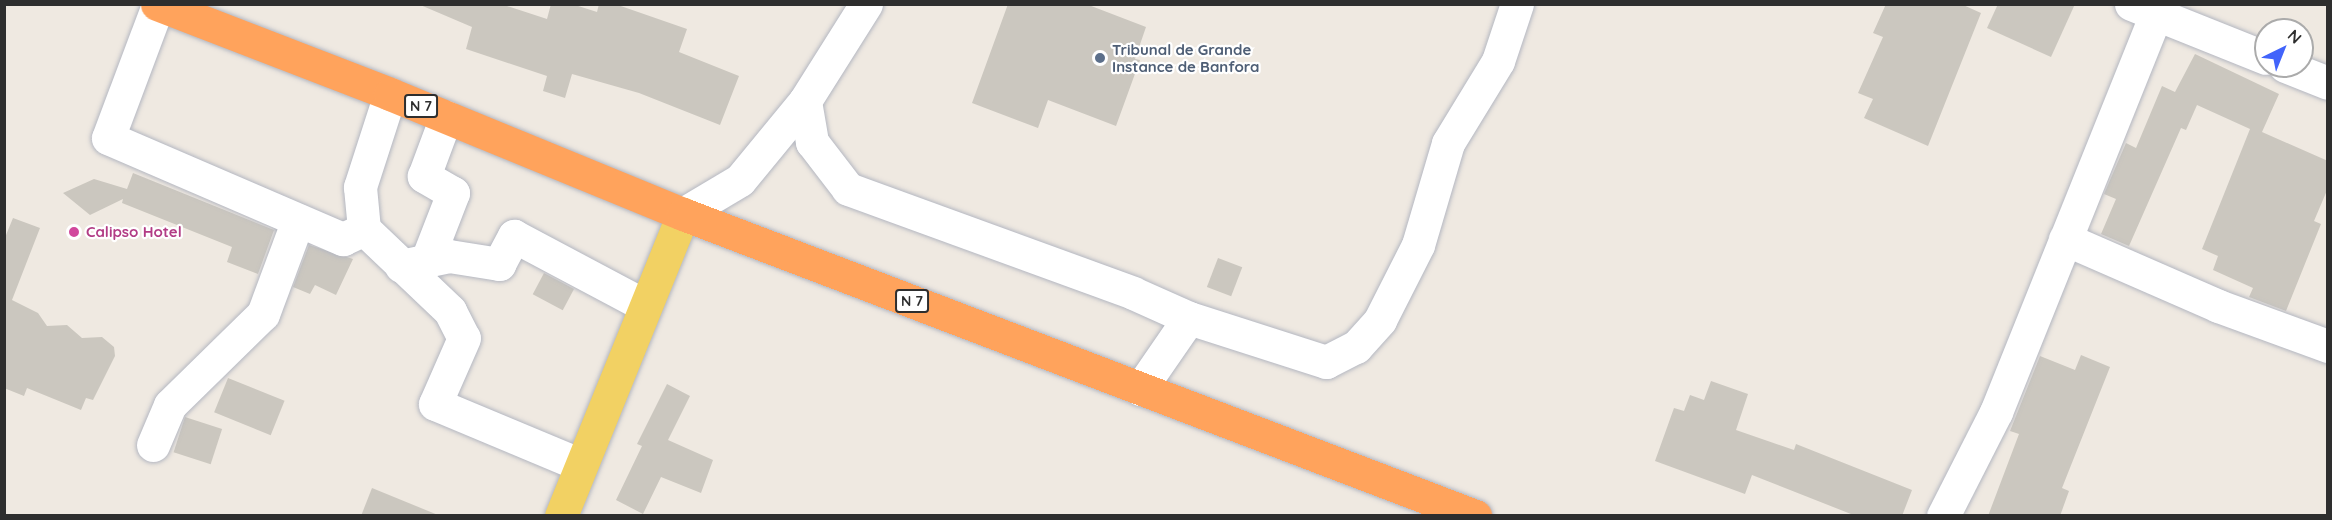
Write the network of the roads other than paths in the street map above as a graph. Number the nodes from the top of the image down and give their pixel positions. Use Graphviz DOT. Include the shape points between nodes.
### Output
graph roads {
  1 [pos="866,4"];
  2 [pos="1517,4"];
  3 [pos="157,5"];
  4 [pos="2149,8"];
  5 [pos="2254,53"];
  6 [pos="2314,77"];
  7 [pos="2328,83"];
  8 [pos="390,94"];
  9 [pos="805,101"];
  10 [pos="446,117"];
  11 [pos="683,214"];
  12 [pos="298,220"];
  13 [pos="364,229"];
  14 [pos="2065,239"];
  15 [pos="414,263"];
  16 [pos="644,305"];
  17 [pos="1189,318"];
  18 [pos="2328,346"];
  19 [pos="1140,389"];
  20 [pos="153,445"];
  21 [pos="581,465"];
  22 [pos="561,516"];
  23 [pos="1475,516"];
  24 [pos="1943,516"];
  1 -- 9 [label="street"];
  2 -- 17 [label="street" via="1498,61 1448,143 1418,245 1380,321 1356,348 1326,362"];
  3 -- 8 [label="highway, N 7"];
  3 -- 12 [label="street" via="108,138"];
  4 -- 5 [label="street"];
  4 -- 14 [label="street"];
  6 -- 7 [label="street"];
  8 -- 10 [label="highway, N 7"];
  8 -- 13 [label="street" via="360,187"];
  9 -- 11 [label="street" via="740,180"];
  9 -- 17 [label="street" via="812,142 848,189 1133,293"];
  10 -- 11 [label="highway, N 7"];
  10 -- 15 [label="street" via="424,176 453,193"];
  11 -- 16 [label="main road"];
  11 -- 19 [label="highway, N 7"];
  12 -- 13 [label="street" via="343,239"];
  12 -- 20 [label="street" via="263,314 170,405"];
  13 -- 15 [label="street"];
  14 -- 18 [label="street" via="2218,306"];
  14 -- 24 [label="street" via="1996,412"];
  15 -- 16 [label="street" via="449,256 499,264 514,236"];
  15 -- 21 [label="street" via="450,311 464,338 435,404"];
  16 -- 21 [label="main road"];
  17 -- 19 [label="street"];
  19 -- 23 [label="highway, N 7"];
  21 -- 22 [label="main road"];
}
